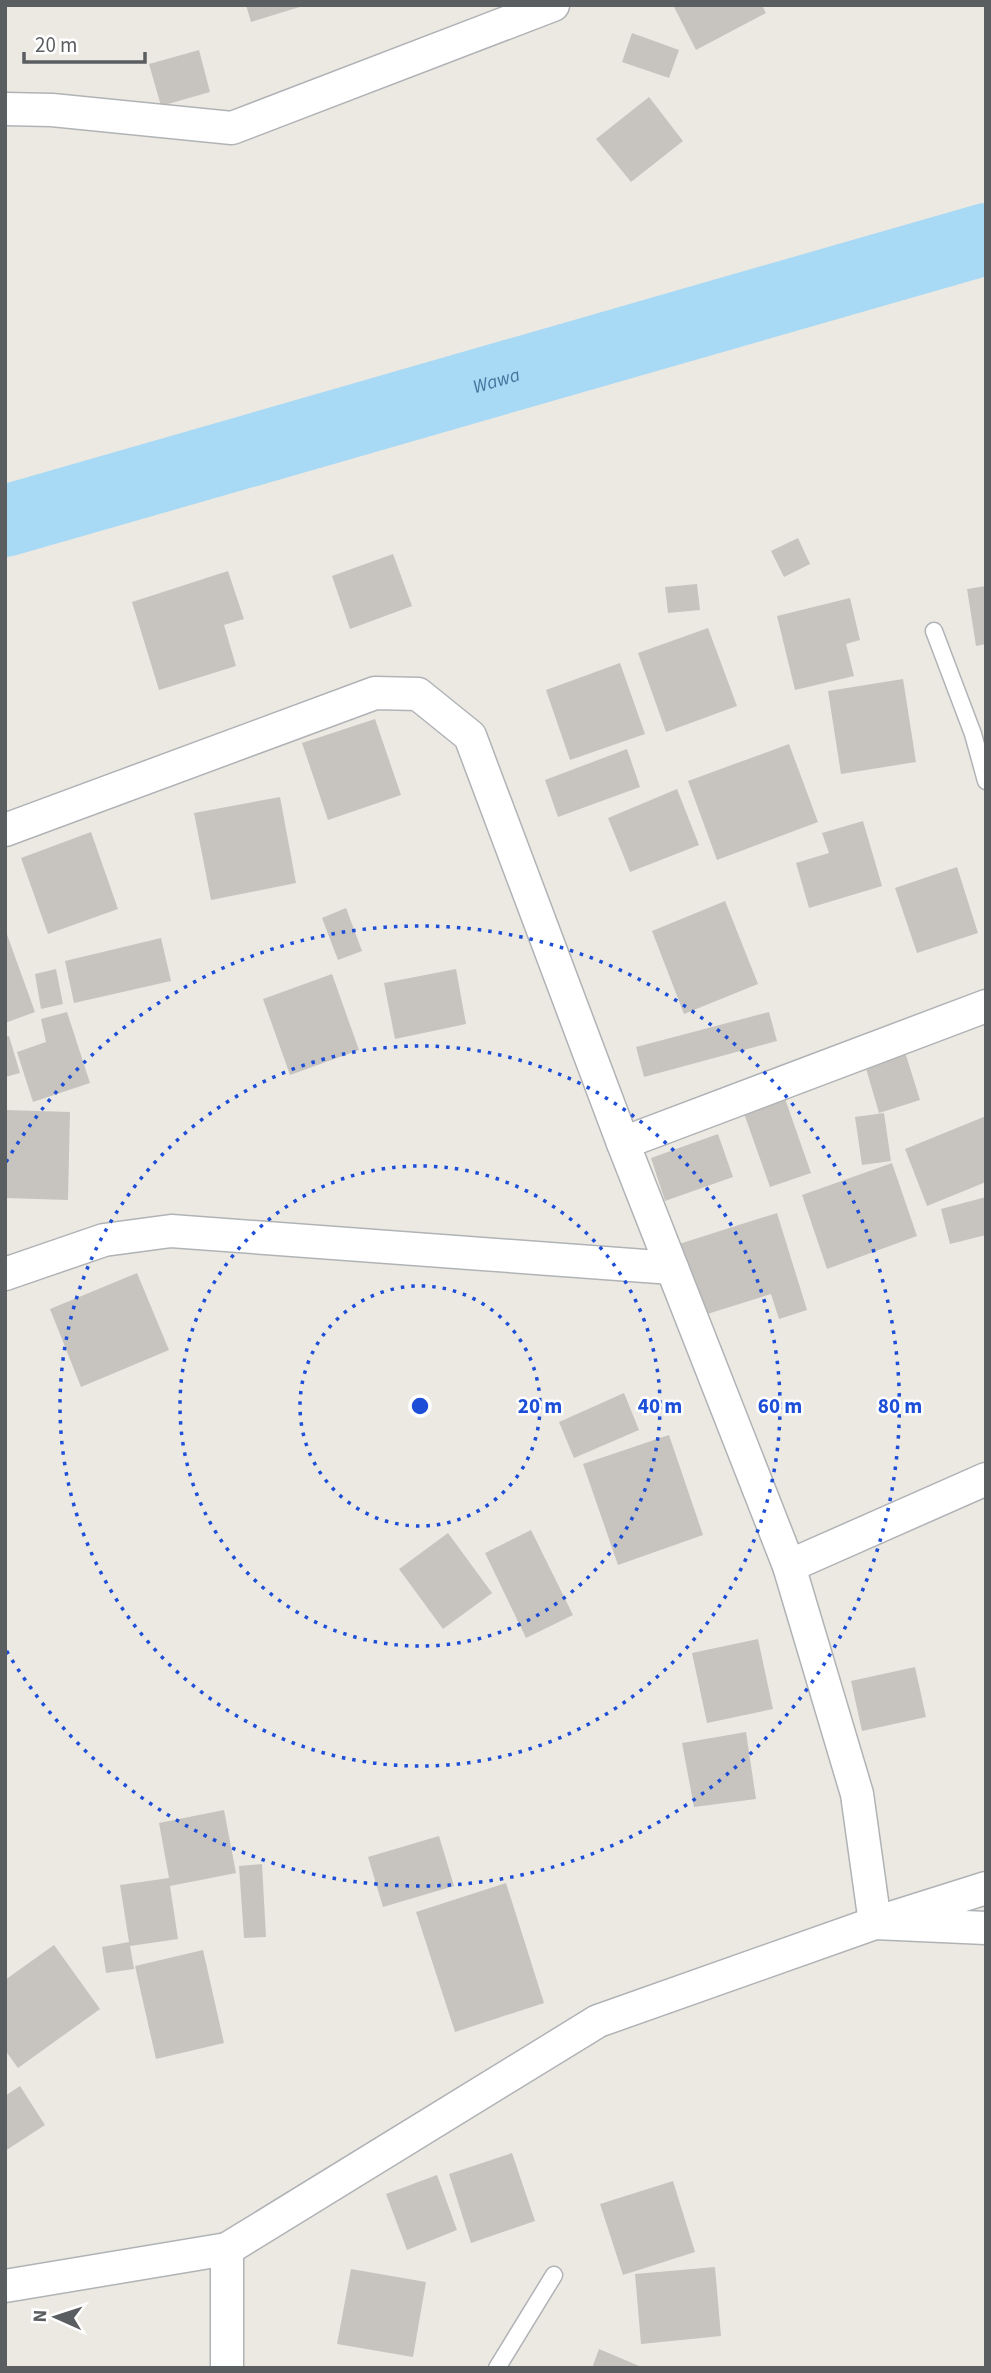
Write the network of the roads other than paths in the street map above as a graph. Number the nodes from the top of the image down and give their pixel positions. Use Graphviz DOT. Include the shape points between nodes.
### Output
graph roads {
  1 [pos="553,5"];
  2 [pos="5,110"];
  3 [pos="934,631"];
  4 [pos="979,732"];
  5 [pos="986,781"];
  6 [pos="5,830"];
  7 [pos="986,1006"];
  8 [pos="624,1143"];
  9 [pos="672,1268"];
  10 [pos="5,1274"];
  11 [pos="986,1479"];
  12 [pos="789,1566"];
  13 [pos="986,1888"];
  14 [pos="875,1923"];
  15 [pos="986,1928"];
  16 [pos="227,2249"];
  17 [pos="554,2275"];
  18 [pos="5,2286"];
  19 [pos="227,2368"];
  20 [pos="497,2368"];
  1 -- 2 [label="street" via="232,128 52,110"];
  3 -- 4 [label="lane"];
  4 -- 5 [label="lane"];
  6 -- 8 [label="street" via="375,693 418,694 470,736"];
  7 -- 8 [label="street"];
  8 -- 9 [label="street"];
  9 -- 10 [label="street" via="170,1231 104,1241"];
  9 -- 12 [label="street"];
  11 -- 12 [label="street"];
  12 -- 14 [label="street" via="857,1794"];
  13 -- 14 [label="street"];
  14 -- 15 [label="street"];
  14 -- 16 [label="street" via="598,2021"];
  16 -- 18 [label="street"];
  16 -- 19 [label="street"];
  17 -- 20 [label="lane"];
}
